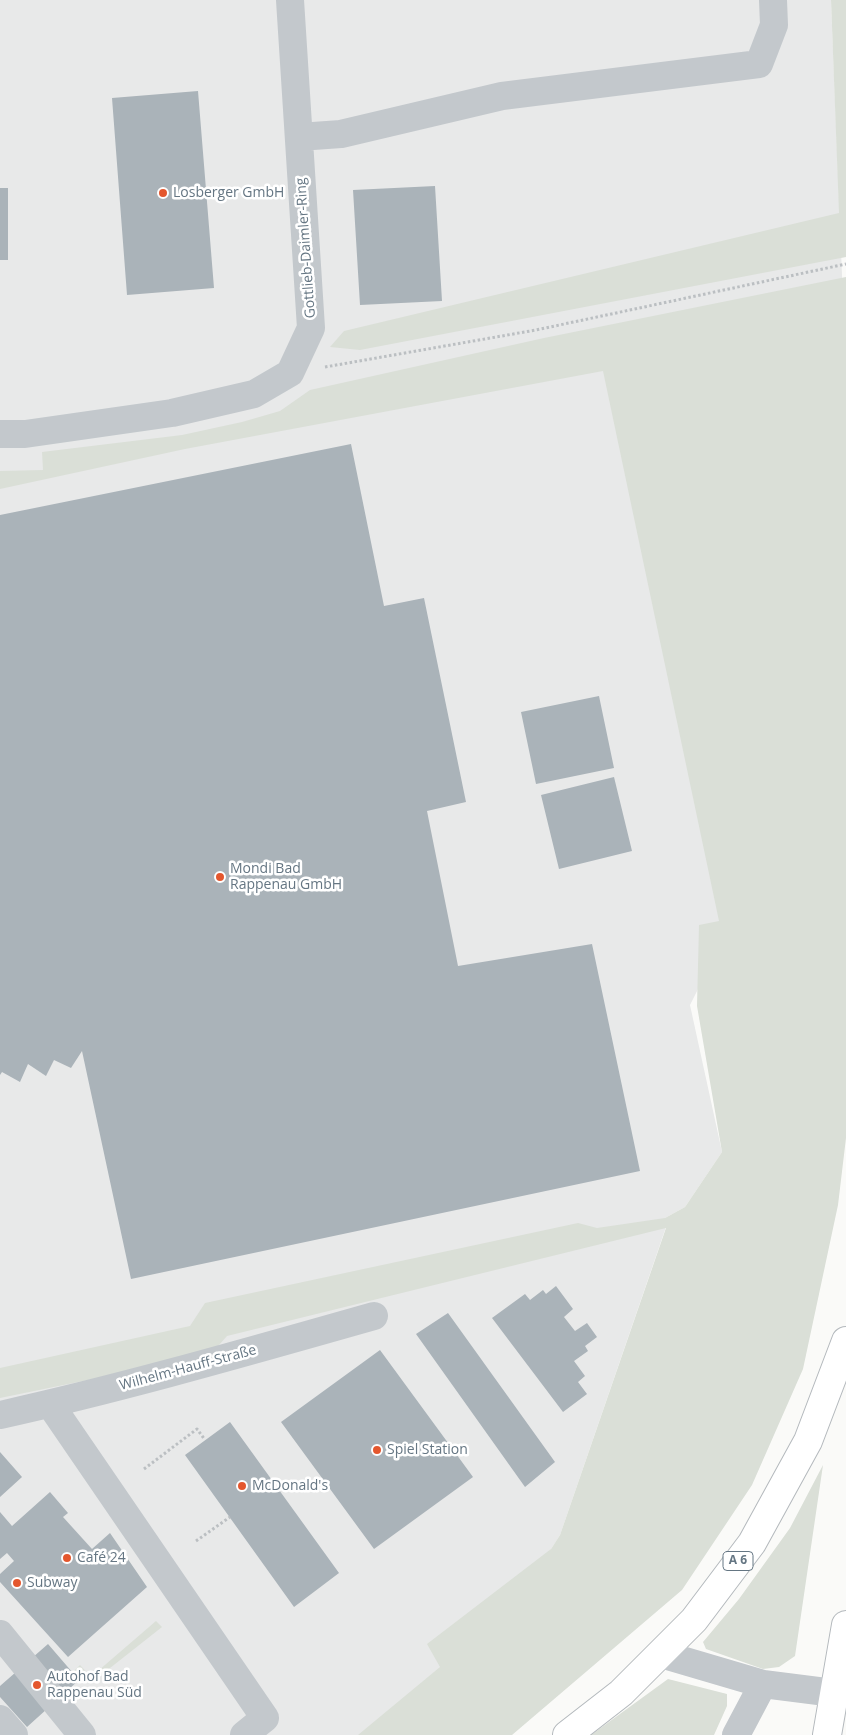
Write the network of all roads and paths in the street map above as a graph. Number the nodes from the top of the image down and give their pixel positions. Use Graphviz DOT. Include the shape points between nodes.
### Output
graph roads {
  1 [pos="290,0"];
  2 [pos="773,0"];
  3 [pos="299,137"];
  4 [pos="846,264"];
  5 [pos="290,373"];
  6 [pos="0,434"];
  7 [pos="374,1316"];
  8 [pos="846,1341"];
  9 [pos="50,1404"];
  10 [pos="0,1415"];
  11 [pos="205,1440"];
  12 [pos="144,1469"];
  13 [pos="230,1517"];
  14 [pos="196,1541"];
  15 [pos="846,1625"];
  16 [pos="0,1634"];
  17 [pos="660,1654"];
  18 [pos="763,1684"];
  19 [pos="834,1693"];
  20 [pos="0,1719"];
  21 [pos="14,1735"];
  22 [pos="82,1735"];
  23 [pos="244,1735"];
  24 [pos="567,1735"];
  25 [pos="736,1735"];
  26 [pos="827,1735"];
  1 -- 3 [label="street, Gottlieb-Daimler-Ring"];
  2 -- 3 [label="street" via="774,25 759,64 502,96 341,134"];
  3 -- 5 [label="street, Gottlieb-Daimler-Ring" via="311,328"];
  4 -- 5 [label="path" via="536,330"];
  5 -- 6 [label="street" via="254,394 172,413 25,434"];
  7 -- 9 [label="street, Wilhelm-Hauff-Straße"];
  8 -- 17 [label="highway, A 6" via="808,1441 752,1542 694,1620"];
  9 -- 10 [label="street, Wilhelm-Hauff-Straße"];
  9 -- 23 [label="street" via="265,1718"];
  11 -- 12 [label="path" via="197,1429"];
  13 -- 14 [label="path"];
  15 -- 19 [label="highway"];
  16 -- 22 [label="street"];
  17 -- 18 [label="street"];
  17 -- 24 [label="highway, A 6" via="621,1693"];
  18 -- 19 [label="street"];
  18 -- 25 [label="street"];
  19 -- 26 [label="highway"];
  20 -- 21 [label="street"];
}
